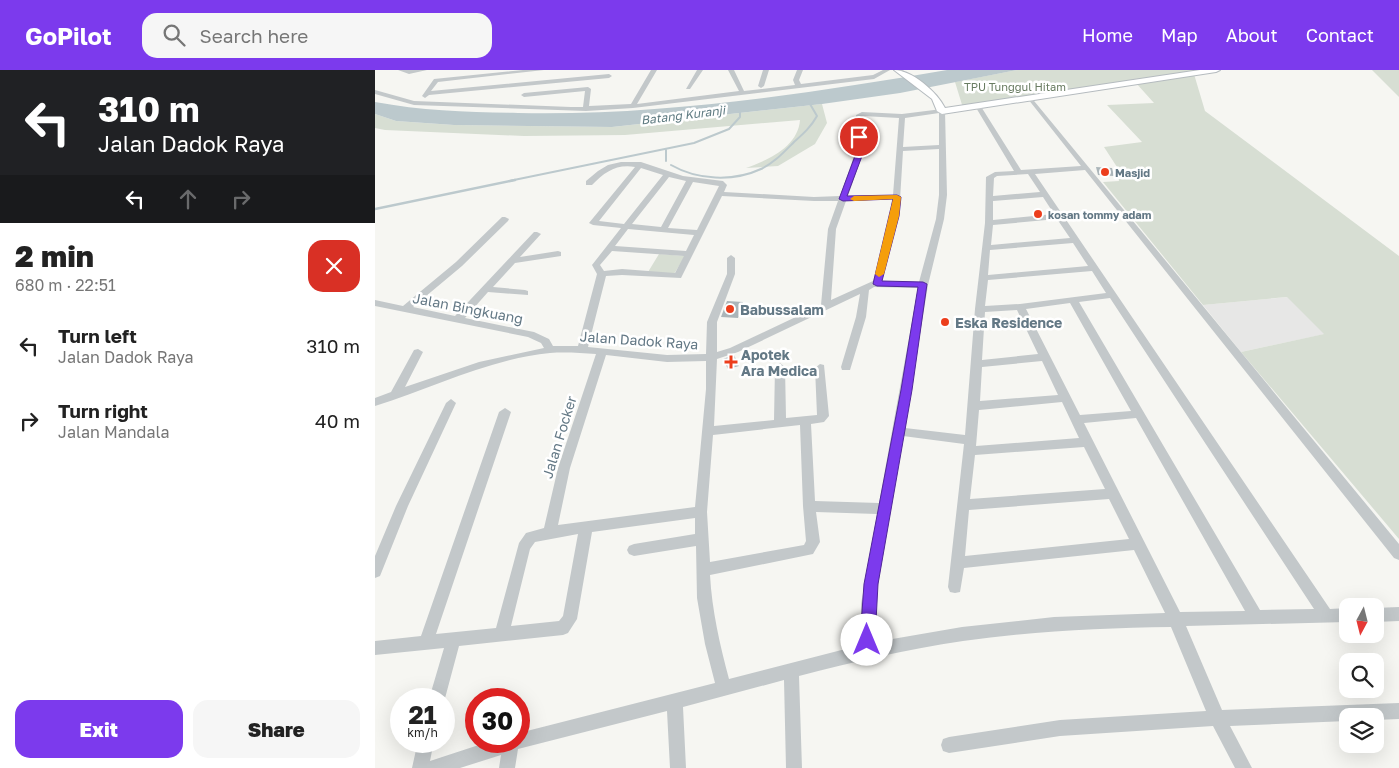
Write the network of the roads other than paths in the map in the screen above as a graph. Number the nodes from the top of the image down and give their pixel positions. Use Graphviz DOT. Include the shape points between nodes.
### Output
graph roads {
  1 [pos="401,70"];
  2 [pos="423,70"];
  3 [pos="471,70"];
  4 [pos="541,70"];
  5 [pos="654,70"];
  6 [pos="700,70"];
  7 [pos="731,70"];
  8 [pos="766,70"];
  9 [pos="800,70"];
  10 [pos="887,70"];
  11 [pos="1217,70"];
  12 [pos="528,71"];
  13 [pos="901,71"];
  14 [pos="609,76"];
  15 [pos="468,77"];
  16 [pos="526,84"];
  17 [pos="798,85"];
  18 [pos="761,86"];
  19 [pos="688,88"];
  20 [pos="463,90"];
  21 [pos="375,92"];
  22 [pos="559,92"];
  23 [pos="742,92"];
  24 [pos="427,93"];
  25 [pos="524,93"];
  26 [pos="459,98"];
  27 [pos="1030,98"];
  28 [pos="412,103"];
  29 [pos="633,106"];
  30 [pos="978,106"];
  31 [pos="515,108"];
  32 [pos="551,109"];
  33 [pos="586,109"];
  34 [pos="942,111"];
  35 [pos="902,116"];
  36 [pos="941,147"];
  37 [pos="899,149"];
  38 [pos="641,164"];
  39 [pos="1087,168"];
  40 [pos="1019,172"];
  41 [pos="1030,172"];
  42 [pos="667,174"];
  43 [pos="690,180"];
  44 [pos="589,183"];
  45 [pos="719,194"];
  46 [pos="1047,194"];
  47 [pos="897,197"];
  48 [pos="843,199"];
  49 [pos="990,199"];
  50 [pos="1061,216"];
  51 [pos="505,219"];
  52 [pos="989,223"];
  53 [pos="626,227"];
  54 [pos="663,230"];
  55 [pos="698,233"];
  56 [pos="537,234"];
  57 [pos="1077,240"];
  58 [pos="609,248"];
  59 [pos="986,248"];
  60 [pos="558,254"];
  61 [pos="688,254"];
  62 [pos="731,258"];
  63 [pos="513,261"];
  64 [pos="1095,268"];
  65 [pos="602,274"];
  66 [pos="984,278"];
  67 [pos="877,284"];
  68 [pos="923,284"];
  69 [pos="864,288"];
  70 [pos="486,289"];
  71 [pos="525,293"];
  72 [pos="1113,295"];
  73 [pos="1073,300"];
  74 [pos="375,303"];
  75 [pos="826,305"];
  76 [pos="1020,307"];
  77 [pos="405,309"];
  78 [pos="980,309"];
  79 [pos="457,320"];
  80 [pos="550,350"];
  81 [pos="582,350"];
  82 [pos="602,351"];
  83 [pos="419,352"];
  84 [pos="712,357"];
  85 [pos="1045,357"];
  86 [pos="977,364"];
  87 [pos="780,367"];
  88 [pos="846,367"];
  89 [pos="820,368"];
  90 [pos="395,395"];
  91 [pos="1065,398"];
  92 [pos="375,402"];
  93 [pos="451,403"];
  94 [pos="974,406"];
  95 [pos="505,412"];
  96 [pos="1138,414"];
  97 [pos="1076,420"];
  98 [pos="805,421"];
  99 [pos="780,424"];
  100 [pos="708,431"];
  101 [pos="899,431"];
  102 [pos="1087,442"];
  103 [pos="969,446"];
  104 [pos="1113,494"];
  105 [pos="809,506"];
  106 [pos="964,506"];
  107 [pos="884,509"];
  108 [pos="701,512"];
  109 [pos="586,527"];
  110 [pos="550,532"];
  111 [pos="702,539"];
  112 [pos="1138,544"];
  113 [pos="634,550"];
  114 [pos="1399,554"];
  115 [pos="958,563"];
  116 [pos="702,570"];
  117 [pos="375,572"];
  118 [pos="955,587"];
  119 [pos="1399,614"];
  120 [pos="1339,615"];
  121 [pos="1384,615"];
  122 [pos="1327,616"];
  123 [pos="1257,618"];
  124 [pos="1176,620"];
  125 [pos="502,635"];
  126 [pos="453,641"];
  127 [pos="426,643"];
  128 [pos="375,648"];
  129 [pos="868,650"];
  130 [pos="791,671"];
  131 [pos="440,688"];
  132 [pos="724,688"];
  133 [pos="675,702"];
  134 [pos="1399,711"];
  135 [pos="1217,718"];
  136 [pos="530,738"];
  137 [pos="949,745"];
  138 [pos="423,753"];
  139 [pos="481,753"];
  140 [pos="512,753"];
  141 [pos="420,768"];
  142 [pos="434,768"];
  143 [pos="507,768"];
  144 [pos="678,768"];
  145 [pos="794,768"];
  146 [pos="1245,768"];
  1 -- 2 [label="street"];
  3 -- 15 [label="street"];
  4 -- 12 [label="street"];
  5 -- 29 [label="street"];
  6 -- 19 [label="street"];
  7 -- 23 [label="street"];
  8 -- 18 [label="street"];
  9 -- 17 [label="street" via="795,80"];
  10 -- 17 [label="street" via="874,77"];
  11 -- 27 [label="street"];
  12 -- 15 [label="street"];
  12 -- 16 [label="street"];
  13 -- 34 [label="street" via="929,91"];
  14 -- 16 [label="street"];
  15 -- 20 [label="street"];
  15 -- 24 [label="street" via="435,81"];
  16 -- 20 [label="street"];
  16 -- 25 [label="street"];
  17 -- 23 [label="street"];
  20 -- 24 [label="street"];
  21 -- 28 [label="street"];
  22 -- 25 [label="street"];
  22 -- 32 [label="street"];
  22 -- 33 [label="street" via="588,89"];
  23 -- 29 [label="street"];
  24 -- 28 [label="street" via="423,100"];
  25 -- 26 [label="street"];
  25 -- 31 [label="street"];
  27 -- 30 [label="street"];
  27 -- 39 [label="street"];
  28 -- 31 [label="street"];
  29 -- 33 [label="street"];
  30 -- 34 [label="street"];
  30 -- 40 [label="street"];
  31 -- 32 [label="street"];
  32 -- 33 [label="street"];
  34 -- 35 [label="street"];
  34 -- 36 [label="street"];
  35 -- 37 [label="street"];
  35 -- 48 [label="street" via="858,115 858,156"];
  36 -- 37 [label="street"];
  36 -- 68 [label="street" via="943,195 940,219"];
  37 -- 47 [label="street"];
  38 -- 42 [label="street"];
  38 -- 44 [label="street" via="609,167"];
  38 -- 53 [label="street" via="593,223"];
  39 -- 41 [label="street"];
  39 -- 114 [label="street"];
  40 -- 41 [label="street"];
  40 -- 49 [label="street" via="990,177"];
  41 -- 46 [label="street"];
  42 -- 43 [label="street"];
  42 -- 53 [label="street"];
  43 -- 45 [label="street" via="721,183"];
  43 -- 54 [label="street"];
  45 -- 48 [label="street"];
  45 -- 55 [label="street"];
  46 -- 49 [label="street"];
  46 -- 50 [label="street"];
  47 -- 48 [label="street"];
  47 -- 67 [label="street"];
  48 -- 75 [label="street" via="833,229"];
  49 -- 52 [label="street"];
  50 -- 52 [label="street"];
  50 -- 57 [label="street"];
  51 -- 77 [label="street" via="459,264"];
  52 -- 59 [label="street"];
  53 -- 54 [label="street"];
  53 -- 58 [label="street"];
  54 -- 55 [label="street"];
  55 -- 61 [label="street"];
  56 -- 63 [label="street"];
  57 -- 59 [label="street"];
  57 -- 64 [label="street"];
  58 -- 61 [label="street"];
  58 -- 65 [label="street" via="596,265"];
  59 -- 66 [label="street"];
  60 -- 63 [label="street"];
  61 -- 65 [label="street" via="677,276 622,272"];
  62 -- 84 [label="street" via="731,274 712,322"];
  63 -- 70 [label="street"];
  64 -- 66 [label="street"];
  64 -- 72 [label="street"];
  65 -- 81 [label="street"];
  66 -- 78 [label="street"];
  67 -- 68 [label="street, Jalan Dadok Raya"];
  67 -- 69 [label="street, Jalan Dadok Raya"];
  68 -- 101 [label="street"];
  69 -- 75 [label="street, Jalan Dadok Raya"];
  69 -- 88 [label="street" via="861,313"];
  70 -- 71 [label="street"];
  70 -- 79 [label="street"];
  72 -- 73 [label="street"];
  72 -- 122 [label="street"];
  73 -- 76 [label="street"];
  73 -- 96 [label="street"];
  74 -- 77 [label="street, Jalan Bingkuang"];
  75 -- 84 [label="street, Jalan Dadok Raya" via="734,350"];
  76 -- 78 [label="street"];
  76 -- 85 [label="street"];
  77 -- 79 [label="street, Jalan Bingkuang"];
  78 -- 86 [label="street"];
  79 -- 80 [label="street, Jalan Bingkuang" via="531,334 541,338"];
  80 -- 81 [label="street, Jalan Dadok Raya"];
  80 -- 90 [label="street, Jalan Dadok Raya" via="494,362"];
  81 -- 82 [label="street, Jalan Dadok Raya"];
  82 -- 84 [label="street, Jalan Dadok Raya" via="677,358"];
  82 -- 110 [label="street, Jalan Focker" via="564,468"];
  83 -- 90 [label="street"];
  84 -- 100 [label="street"];
  85 -- 86 [label="street"];
  85 -- 91 [label="street"];
  86 -- 94 [label="street"];
  87 -- 99 [label="street"];
  89 -- 98 [label="street" via="823,416"];
  90 -- 92 [label="street, Jalan Dadok Raya"];
  91 -- 94 [label="street"];
  91 -- 97 [label="street"];
  93 -- 117 [label="street"];
  94 -- 103 [label="street"];
  95 -- 127 [label="street"];
  96 -- 97 [label="street"];
  96 -- 123 [label="street"];
  97 -- 102 [label="street"];
  98 -- 99 [label="street"];
  98 -- 105 [label="street"];
  99 -- 100 [label="street"];
  100 -- 108 [label="street"];
  101 -- 103 [label="street"];
  101 -- 107 [label="street"];
  102 -- 103 [label="street"];
  102 -- 104 [label="street"];
  103 -- 106 [label="street"];
  104 -- 106 [label="street"];
  104 -- 112 [label="street"];
  105 -- 107 [label="street"];
  105 -- 116 [label="street" via="813,542 808,550"];
  106 -- 115 [label="street"];
  107 -- 129 [label="street" via="868,604"];
  108 -- 109 [label="street"];
  108 -- 111 [label="street"];
  109 -- 110 [label="street"];
  109 -- 125 [label="street" via="568,623 559,629"];
  110 -- 125 [label="street" via="536,534 525,543"];
  111 -- 113 [label="street"];
  111 -- 116 [label="street"];
  112 -- 115 [label="street"];
  112 -- 124 [label="street"];
  115 -- 118 [label="street"];
  116 -- 132 [label="street" via="708,621"];
  119 -- 121 [label="street"];
  120 -- 122 [label="street"];
  122 -- 123 [label="street"];
  123 -- 124 [label="street"];
  124 -- 129 [label="street" via="1054,624 962,634"];
  124 -- 135 [label="street"];
  125 -- 126 [label="street"];
  126 -- 127 [label="street"];
  126 -- 131 [label="street"];
  127 -- 128 [label="street"];
  129 -- 130 [label="street"];
  130 -- 132 [label="street"];
  130 -- 145 [label="street"];
  132 -- 133 [label="street"];
  133 -- 136 [label="street"];
  133 -- 144 [label="street"];
  134 -- 135 [label="street"];
  135 -- 137 [label="street" via="1060,728"];
  135 -- 146 [label="street"];
  138 -- 141 [label="street"];
  139 -- 142 [label="street"];
  140 -- 143 [label="street"];
}
